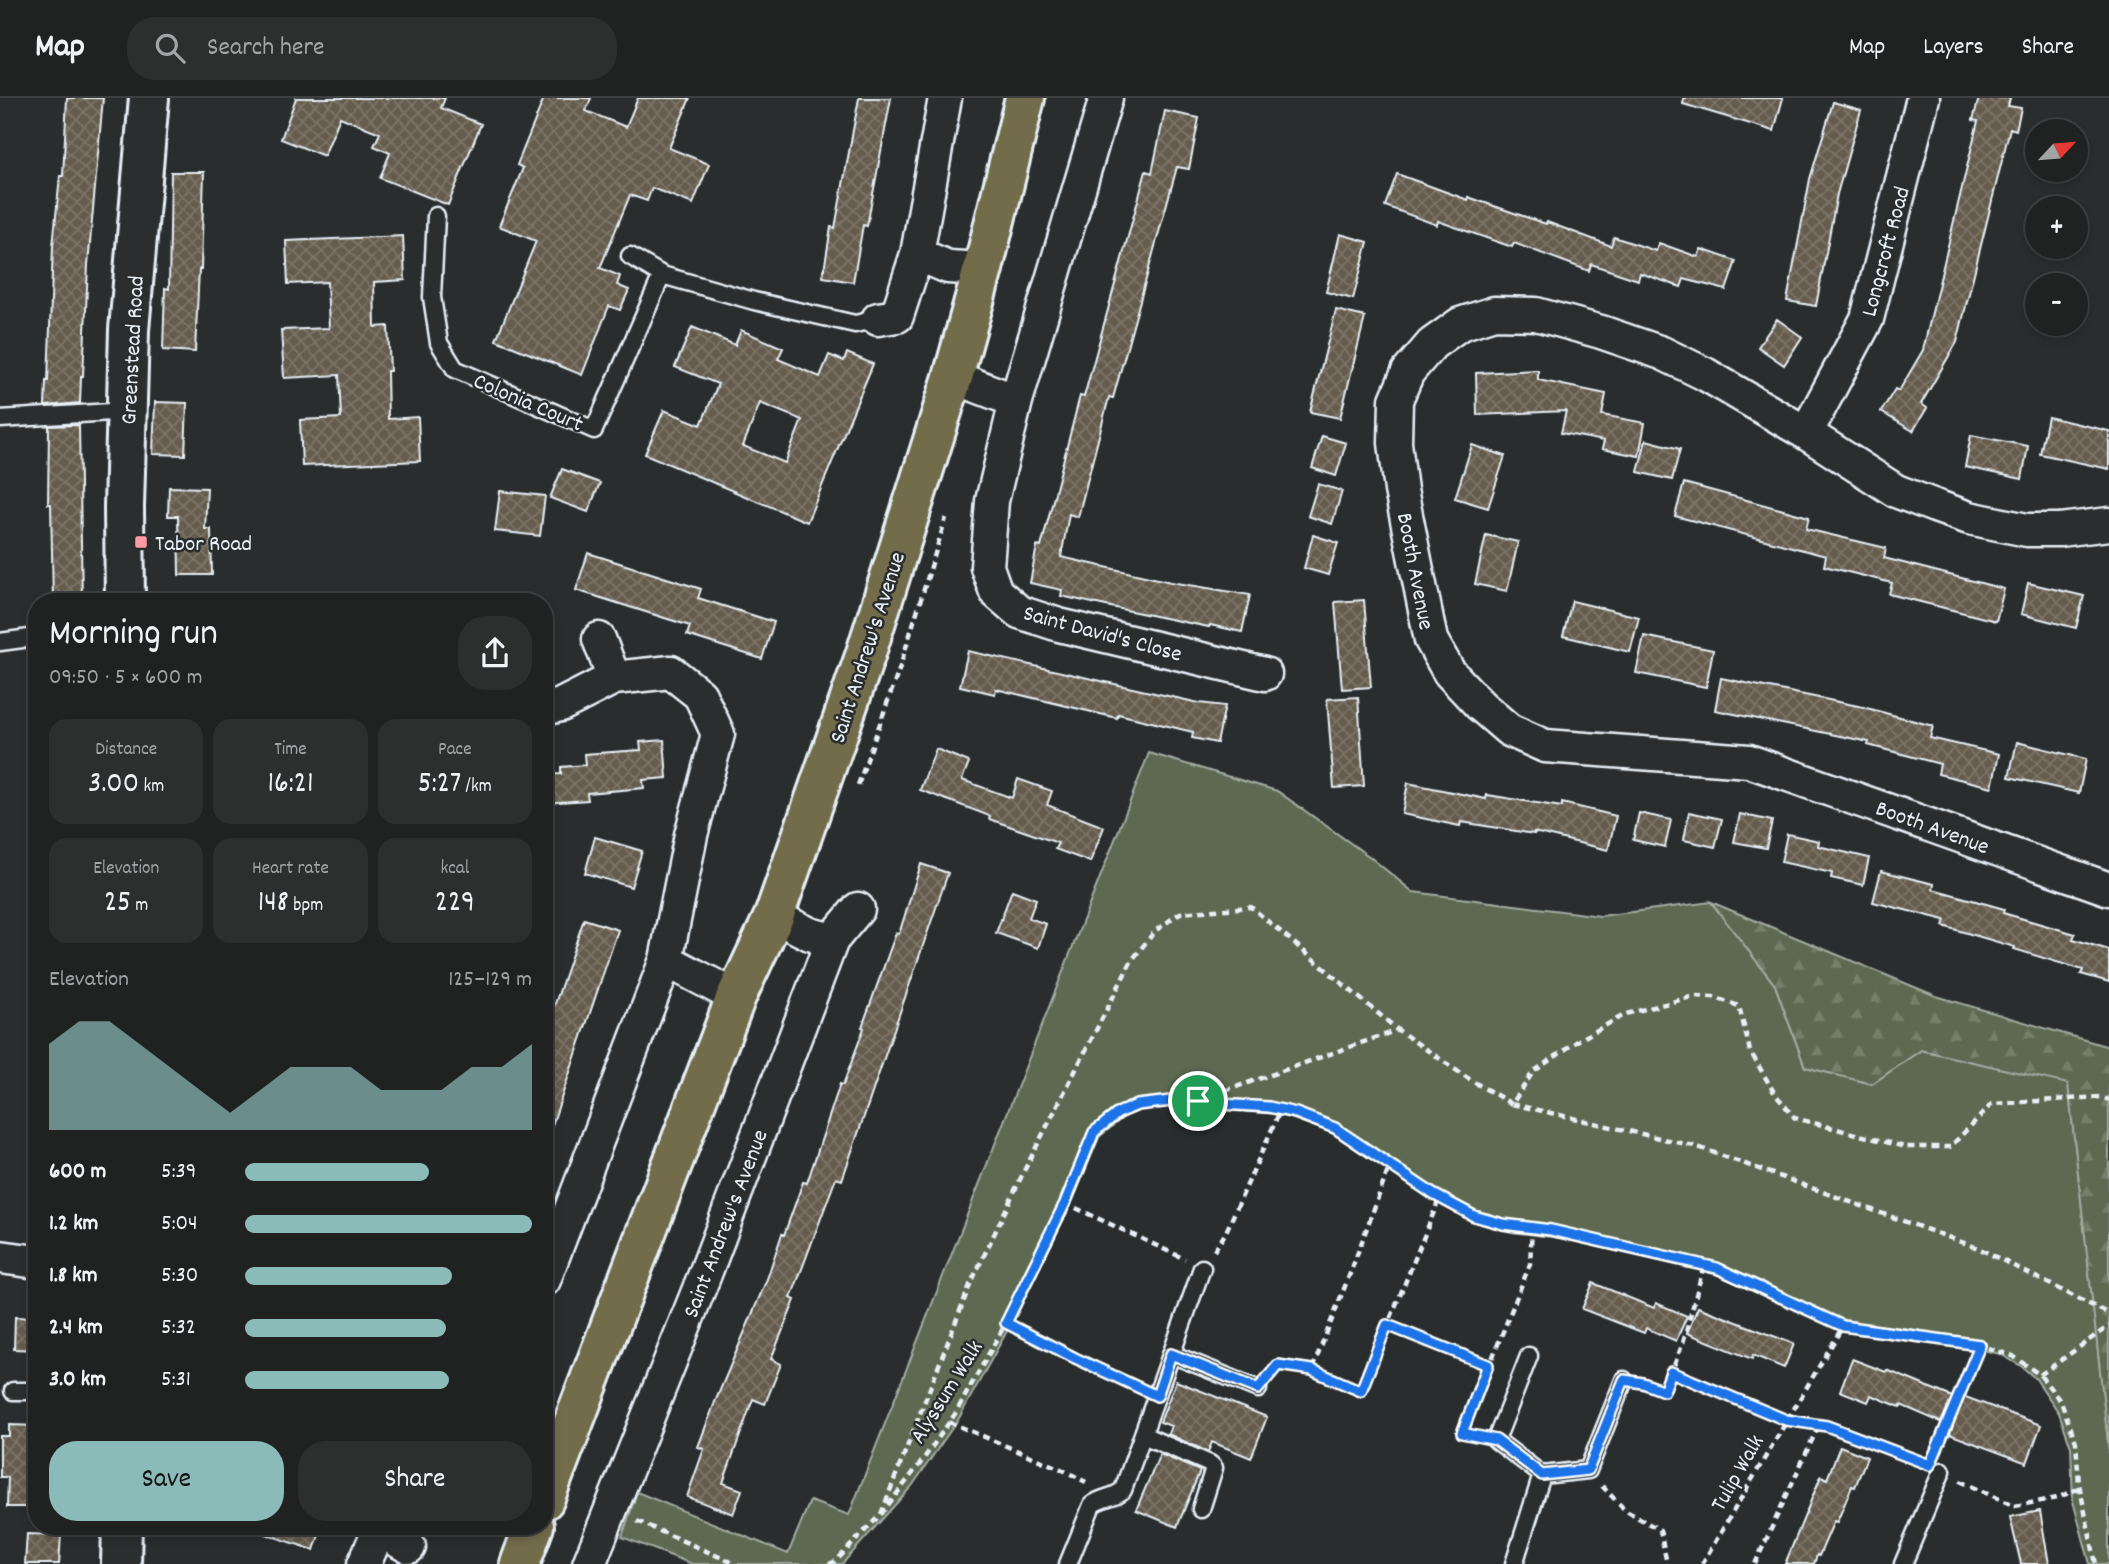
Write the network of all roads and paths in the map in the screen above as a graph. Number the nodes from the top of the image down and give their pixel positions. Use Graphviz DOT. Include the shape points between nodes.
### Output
graph roads {
  1 [pos="149,98"];
  2 [pos="945,98"];
  3 [pos="1025,98"];
  4 [pos="1106,98"];
  5 [pos="1923,98"];
  6 [pos="436,216"];
  7 [pos="918,254"];
  8 [pos="630,256"];
  9 [pos="983,269"];
  10 [pos="662,275"];
  11 [pos="878,320"];
  12 [pos="953,377"];
  13 [pos="1016,401"];
  14 [pos="127,411"];
  15 [pos="0,419"];
  16 [pos="1806,433"];
  17 [pos="2109,524"];
  18 [pos="125,593"];
  19 [pos="28,638"];
  20 [pos="599,639"];
  21 [pos="0,642"];
  22 [pos="1265,674"];
  23 [pos="614,678"];
  24 [pos="553,707"];
  25 [pos="2109,889"];
  26 [pos="858,909"];
  27 [pos="774,916"];
  28 [pos="832,940"];
  29 [pos="666,960"];
  30 [pos="736,997"];
  31 [pos="1398,1030"];
  32 [pos="2109,1100"];
  33 [pos="1198,1101"];
  34 [pos="1511,1104"];
  35 [pos="1280,1109"];
  36 [pos="1390,1166"];
  37 [pos="1440,1197"];
  38 [pos="1065,1203"];
  39 [pos="1532,1227"];
  40 [pos="553,1256"];
  41 [pos="0,1257"];
  42 [pos="28,1261"];
  43 [pos="1704,1265"];
  44 [pos="1202,1268"];
  45 [pos="2109,1314"];
  46 [pos="1006,1323"];
  47 [pos="1387,1325"];
  48 [pos="1843,1326"];
  49 [pos="2109,1326"];
  50 [pos="1980,1345"];
  51 [pos="1171,1354"];
  52 [pos="1529,1356"];
  53 [pos="1488,1365"];
  54 [pos="1312,1370"];
  55 [pos="1671,1372"];
  56 [pos="2040,1375"];
  57 [pos="1624,1380"];
  58 [pos="1258,1389"];
  59 [pos="13,1391"];
  60 [pos="28,1391"];
  61 [pos="1157,1396"];
  62 [pos="1786,1420"];
  63 [pos="949,1422"];
  64 [pos="1819,1425"];
  65 [pos="1143,1435"];
  66 [pos="1496,1440"];
  67 [pos="1936,1468"];
  68 [pos="1588,1470"];
  69 [pos="1542,1475"];
  70 [pos="553,1476"];
  71 [pos="2080,1488"];
  72 [pos="1097,1500"];
  73 [pos="1201,1509"];
  74 [pos="610,1511"];
  75 [pos="881,1514"];
  76 [pos="122,1535"];
  77 [pos="378,1535"];
  78 [pos="390,1535"];
  79 [pos="531,1535"];
  80 [pos="409,1547"];
  81 [pos="121,1564"];
  82 [pos="364,1564"];
  83 [pos="520,1564"];
  84 [pos="589,1564"];
  85 [pos="736,1564"];
  86 [pos="829,1564"];
  87 [pos="1068,1564"];
  88 [pos="1514,1564"];
  89 [pos="1667,1564"];
  90 [pos="1702,1564"];
  91 [pos="1755,1564"];
  92 [pos="1903,1564"];
  93 [pos="2096,1564"];
  1 -- 14 [label="street, Greenstead Road" via="129,330"];
  2 -- 7 [label="street"];
  3 -- 9 [label="main road, Saint Andrew's Avenue"];
  4 -- 13 [label="street"];
  5 -- 16 [label="street, Longcroft Road" via="1867,319"];
  6 -- 10 [label="lane, Colonia Court" via="432,298 439,344 455,369 594,430"];
  7 -- 9 [label="street" via="948,267"];
  7 -- 11 [label="street" via="897,316"];
  8 -- 10 [label="lane"];
  9 -- 12 [label="main road, Saint Andrew's Avenue"];
  10 -- 11 [label="lane" via="855,324"];
  12 -- 13 [label="street"];
  12 -- 27 [label="main road, Saint Andrew's Avenue"];
  13 -- 22 [label="street, Saint David's Close" via="992,501 987,566 996,592 1019,612 1059,625"];
  14 -- 15 [label="lane"];
  14 -- 18 [label="street, Greenstead Road"];
  16 -- 17 [label="street, Booth Avenue" via="1896,491 1969,519 2027,530"];
  16 -- 25 [label="street, Booth Avenue" via="1673,358 1601,332 1536,314 1494,313 1460,324 1432,344 1408,372 1396,400 1395,443 1404,503 1431,640 1449,672 1509,730 1545,746 1749,761"];
  19 -- 21 [label="lane"];
  20 -- 23 [label="street"];
  23 -- 24 [label="street"];
  23 -- 29 [label="street" via="671,672 701,695 718,734 691,835"];
  26 -- 28 [label="street, Saint Andrew's Avenue"];
  27 -- 28 [label="street"];
  27 -- 30 [label="main road, Saint Andrew's Avenue"];
  28 -- 74 [label="street, Saint Andrew's Avenue"];
  29 -- 30 [label="street"];
  29 -- 40 [label="street"];
  30 -- 70 [label="main road, Saint Andrew's Avenue"];
  31 -- 33 [label="path"];
  31 -- 34 [label="path"];
  31 -- 75 [label="path" via="1251,907 1180,913 1155,931 1132,960 970,1285"];
  32 -- 34 [label="path" via="1992,1104 1950,1147 1905,1147 1837,1130 1795,1118 1775,1094 1749,1051 1739,1006 1695,996 1626,1014 1579,1040 1533,1072"];
  33 -- 35 [label="path, Alyssum Walk"];
  33 -- 38 [label="path, Alyssum Walk" via="1137,1105 1118,1113 1094,1132"];
  34 -- 45 [label="path" via="1698,1147 1978,1248"];
  35 -- 36 [label="path, Alyssum Walk" via="1335,1128"];
  35 -- 44 [label="path" via="1225,1234"];
  36 -- 37 [label="path, Alyssum Walk"];
  36 -- 54 [label="path"];
  37 -- 39 [label="path, Alyssum Walk" via="1474,1216"];
  37 -- 47 [label="path"];
  38 -- 44 [label="path"];
  38 -- 46 [label="path, Alyssum Walk"];
  39 -- 43 [label="path, Alyssum Walk"];
  39 -- 53 [label="path" via="1530,1264"];
  41 -- 42 [label="street"];
  43 -- 48 [label="path, Alyssum Walk"];
  43 -- 55 [label="path"];
  44 -- 51 [label="lane"];
  46 -- 61 [label="path"];
  46 -- 63 [label="path, Alyssum Walk"];
  47 -- 53 [label="path"];
  47 -- 54 [label="path" via="1361,1391"];
  48 -- 50 [label="path, Alyssum Walk"];
  48 -- 62 [label="path, Tulip Walk"];
  49 -- 56 [label="path"];
  50 -- 56 [label="path, Alyssum Walk" via="2013,1356"];
  50 -- 67 [label="path"];
  51 -- 58 [label="lane"];
  51 -- 61 [label="lane"];
  52 -- 66 [label="lane"];
  53 -- 66 [label="path" via="1462,1433"];
  54 -- 58 [label="path" via="1278,1365"];
  55 -- 57 [label="path" via="1664,1391"];
  55 -- 62 [label="path"];
  56 -- 71 [label="path, Alyssum Walk" via="2061,1402 2076,1442"];
  57 -- 68 [label="lane"];
  59 -- 60 [label="lane"];
  61 -- 65 [label="lane"];
  62 -- 64 [label="path"];
  62 -- 90 [label="path, Tulip Walk"];
  63 -- 72 [label="path" via="1061,1469 1090,1485"];
  63 -- 75 [label="path, Alyssum Walk"];
  64 -- 67 [label="path"];
  64 -- 91 [label="path"];
  65 -- 72 [label="lane" via="1124,1490"];
  65 -- 73 [label="lane" via="1214,1468"];
  66 -- 69 [label="lane"];
  67 -- 71 [label="path" via="2015,1506"];
  67 -- 92 [label="lane"];
  68 -- 69 [label="lane"];
  68 -- 89 [label="path" via="1626,1511 1660,1530"];
  69 -- 88 [label="lane"];
  71 -- 93 [label="path, Alyssum Walk"];
  72 -- 87 [label="lane"];
  74 -- 84 [label="street, Saint Andrew's Avenue"];
  74 -- 85 [label="path"];
  75 -- 86 [label="path, Alyssum Walk"];
  76 -- 81 [label="street"];
  77 -- 82 [label="street"];
  78 -- 80 [label="street"];
  79 -- 83 [label="main road"];
}
